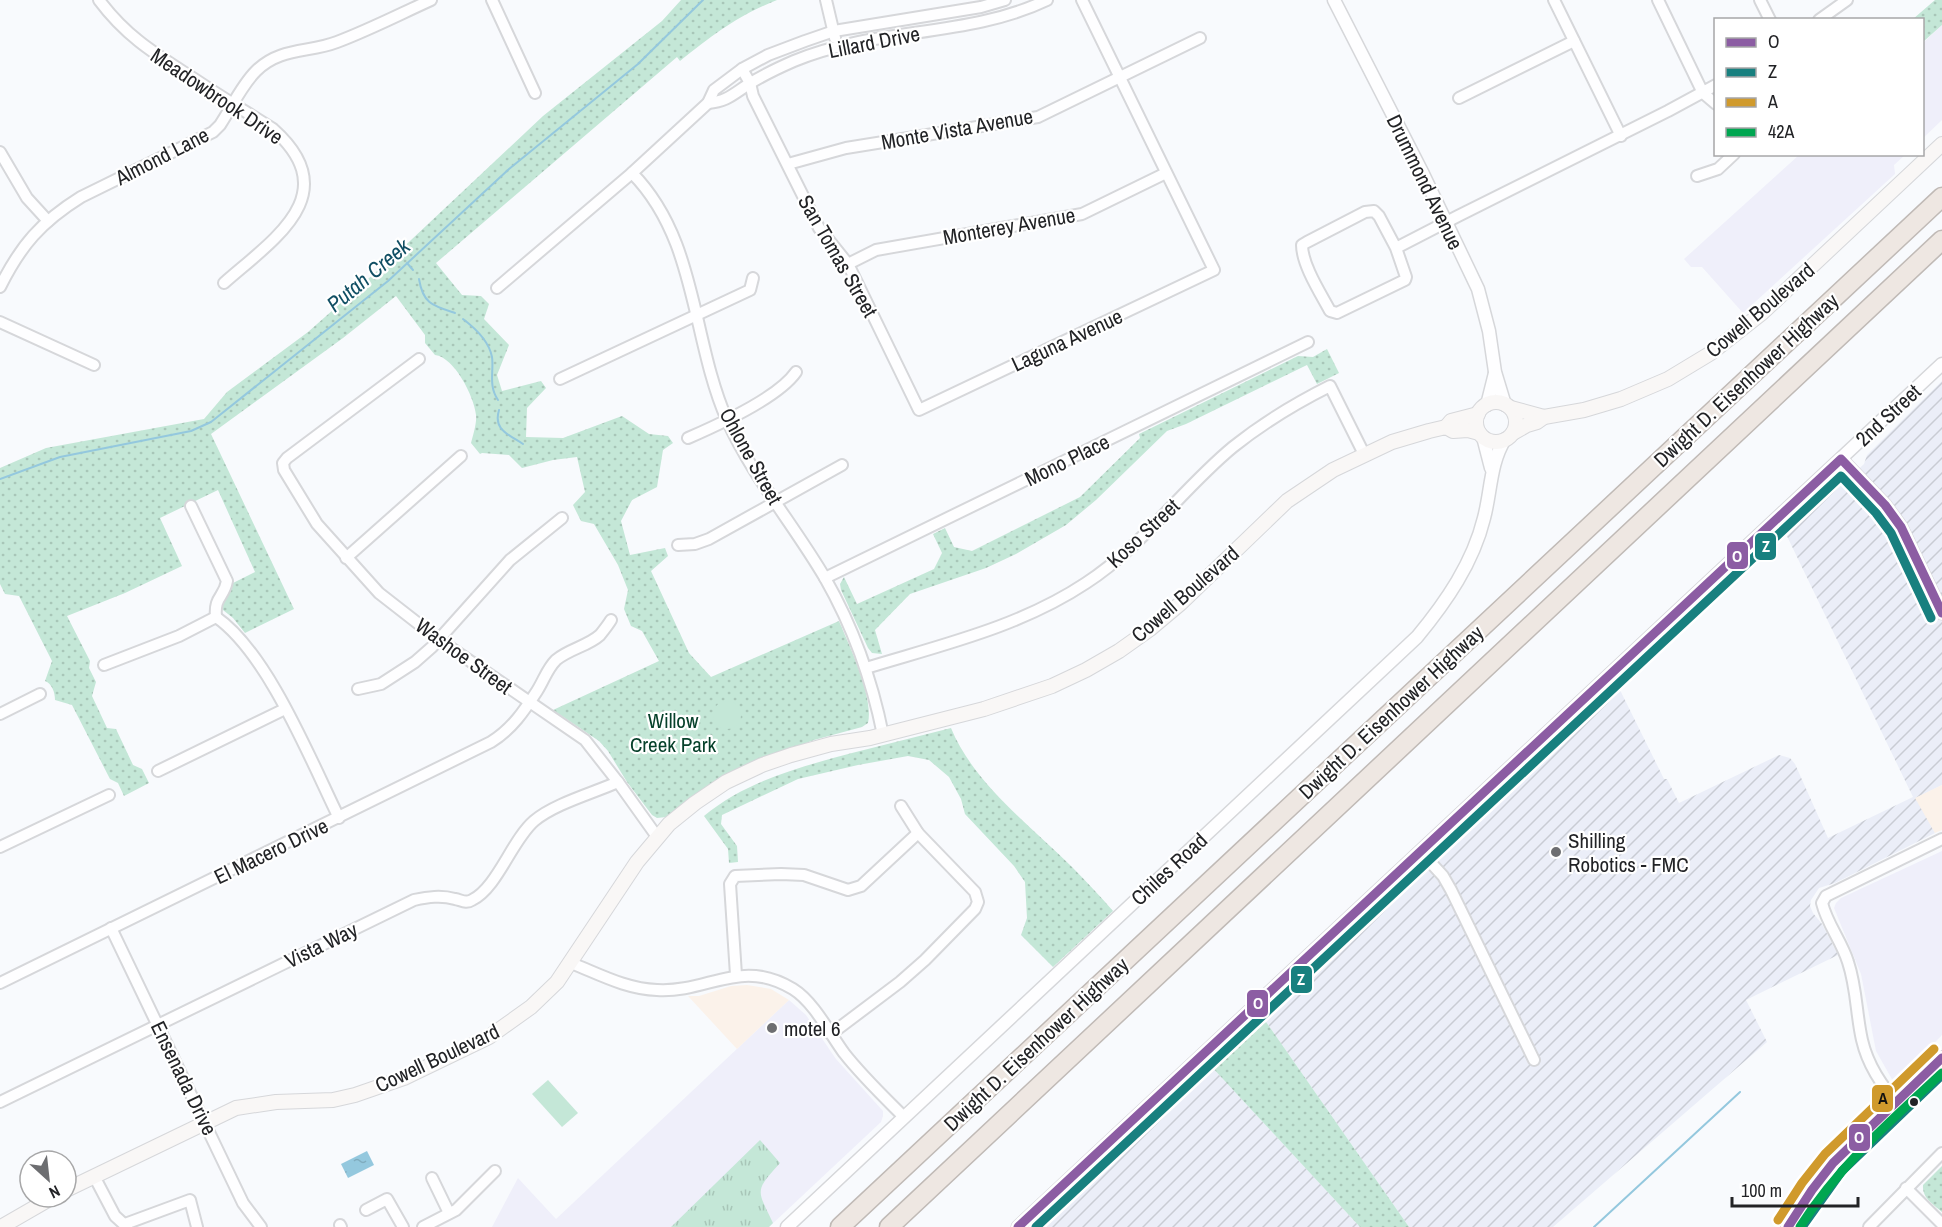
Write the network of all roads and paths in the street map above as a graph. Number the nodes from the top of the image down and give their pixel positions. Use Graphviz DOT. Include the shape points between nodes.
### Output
graph roads {
  1 [pos="99,0"];
  2 [pos="431,0"];
  3 [pos="492,0"];
  4 [pos="826,0"];
  5 [pos="1005,0"];
  6 [pos="1047,0"];
  7 [pos="1082,0"];
  8 [pos="1334,0"];
  9 [pos="1554,0"];
  10 [pos="1658,0"];
  11 [pos="1760,0"];
  12 [pos="1847,0"];
  13 [pos="948,12"];
  14 [pos="1769,18"];
  15 [pos="1821,18"];
  16 [pos="951,28"];
  17 [pos="834,31"];
  18 [pos="1200,38"];
  19 [pos="1574,41"];
  20 [pos="789,47"];
  21 [pos="838,47"];
  22 [pos="795,61"];
  23 [pos="742,69"];
  24 [pos="1120,78"];
  25 [pos="750,83"];
  26 [pos="1714,87"];
  27 [pos="535,93"];
  28 [pos="1704,93"];
  29 [pos="1459,98"];
  30 [pos="1714,102"];
  31 [pos="708,103"];
  32 [pos="233,104"];
  33 [pos="1621,136"];
  34 [pos="1942,144"];
  35 [pos="0,152"];
  36 [pos="1732,156"];
  37 [pos="788,164"];
  38 [pos="632,173"];
  39 [pos="1166,173"];
  40 [pos="1697,176"];
  41 [pos="1942,197"];
  42 [pos="48,221"];
  43 [pos="1446,223"];
  44 [pos="1942,240"];
  45 [pos="1396,249"];
  46 [pos="848,264"];
  47 [pos="753,278"];
  48 [pos="224,283"];
  49 [pos="0,287"];
  50 [pos="497,288"];
  51 [pos="698,315"];
  52 [pos="0,322"];
  53 [pos="1308,342"];
  54 [pos="419,359"];
  55 [pos="1942,364"];
  56 [pos="94,365"];
  57 [pos="796,372"];
  58 [pos="1495,372"];
  59 [pos="560,379"];
  60 [pos="1508,406"];
  61 [pos="1482,409"];
  62 [pos="919,410"];
  63 [pos="1544,417"];
  64 [pos="727,419"];
  65 [pos="1446,428"];
  66 [pos="1481,435"];
  67 [pos="1509,436"];
  68 [pos="688,438"];
  69 [pos="1364,454"];
  70 [pos="461,456"];
  71 [pos="1841,459"];
  72 [pos="842,465"];
  73 [pos="1492,474"];
  74 [pos="776,501"];
  75 [pos="191,506"];
  76 [pos="562,518"];
  77 [pos="678,546"];
  78 [pos="346,558"];
  79 [pos="825,578"];
  80 [pos="1942,613"];
  81 [pos="216,617"];
  82 [pos="611,620"];
  83 [pos="438,639"];
  84 [pos="104,665"];
  85 [pos="866,668"];
  86 [pos="358,689"];
  87 [pos="40,694"];
  88 [pos="529,702"];
  89 [pos="285,709"];
  90 [pos="0,714"];
  91 [pos="876,736"];
  92 [pos="158,771"];
  93 [pos="618,782"];
  94 [pos="109,795"];
  95 [pos="901,806"];
  96 [pos="339,818"];
  97 [pos="918,833"];
  98 [pos="660,836"];
  99 [pos="1942,839"];
  100 [pos="0,847"];
  101 [pos="1421,852"];
  102 [pos="111,928"];
  103 [pos="571,963"];
  104 [pos="736,975"];
  105 [pos="0,983"];
  106 [pos="157,1024"];
  107 [pos="831,1034"];
  108 [pos="1942,1058"];
  109 [pos="1534,1060"];
  110 [pos="1942,1073"];
  111 [pos="0,1102"];
  112 [pos="1899,1105"];
  113 [pos="903,1116"];
  114 [pos="206,1122"];
  115 [pos="1942,1154"];
  116 [pos="495,1171"];
  117 [pos="94,1176"];
  118 [pos="432,1179"];
  119 [pos="78,1184"];
  120 [pos="1906,1188"];
  121 [pos="33,1209"];
  122 [pos="366,1209"];
  123 [pos="449,1213"];
  124 [pos="1942,1224"];
  125 [pos="126,1225"];
  126 [pos="2,1227"];
  127 [pos="197,1227"];
  128 [pos="261,1227"];
  129 [pos="403,1227"];
  130 [pos="423,1227"];
  131 [pos="787,1227"];
  132 [pos="840,1227"];
  133 [pos="889,1227"];
  134 [pos="1018,1227"];
  135 [pos="1788,1227"];
  136 [pos="1800,1227"];
  137 [pos="1869,1227"];
  1 -- 32 [label="street, Meadowbrook Drive" via="132,38"];
  2 -- 32 [label="street, Almond Lane" via="336,42 272,59 255,71"];
  3 -- 27 [label="street"];
  4 -- 17 [label="street"];
  5 -- 13 [label="street, Lillard Drive"];
  6 -- 16 [label="street, Lillard Drive" via="1009,15"];
  7 -- 24 [label="street"];
  8 -- 43 [label="street, Drummond Avenue"];
  9 -- 19 [label="street"];
  10 -- 28 [label="street"];
  11 -- 14 [label="street"];
  12 -- 15 [label="street"];
  13 -- 16 [label="street"];
  13 -- 17 [label="street, Lillard Drive"];
  16 -- 21 [label="street, Lillard Drive"];
  17 -- 20 [label="street, Lillard Drive"];
  17 -- 21 [label="street"];
  18 -- 24 [label="street, Monte Vista Avenue"];
  19 -- 29 [label="street"];
  19 -- 33 [label="street"];
  20 -- 22 [label="street"];
  20 -- 23 [label="street, Lillard Drive"];
  21 -- 22 [label="street, Lillard Drive"];
  22 -- 25 [label="street, Lillard Drive"];
  23 -- 25 [label="street, San Tomas Street"];
  23 -- 31 [label="street, Lillard Drive" via="714,90"];
  24 -- 37 [label="street, Monte Vista Avenue" via="1038,117 846,148"];
  24 -- 39 [label="street"];
  25 -- 31 [label="street, Lillard Drive" via="724,101"];
  25 -- 37 [label="street, San Tomas Street"];
  26 -- 28 [label="street"];
  28 -- 30 [label="street"];
  28 -- 33 [label="street"];
  31 -- 38 [label="street, Lillard Drive"];
  32 -- 42 [label="street, Almond Lane" via="213,132 81,197"];
  32 -- 48 [label="street, Meadowbrook Drive" via="286,140 303,173 303,194 297,213 285,230"];
  33 -- 43 [label="street"];
  34 -- 63 [label="main road, Cowell Boulevard" via="1762,313 1711,353 1668,379 1621,399"];
  35 -- 42 [label="street" via="27,198"];
  36 -- 40 [label="street" via="1718,169"];
  37 -- 46 [label="street, San Tomas Street" via="819,228"];
  38 -- 50 [label="street, Lillard Drive"];
  38 -- 51 [label="street, Ohlone Street" via="671,229"];
  39 -- 46 [label="street, Monterey Avenue" via="1083,214 876,250"];
  39 -- 62 [label="street, Laguna Avenue" via="1214,270"];
  41 -- 132 [label="highway, Dwight D. Eisenhower Highway"];
  42 -- 49 [label="street, Almond Lane" via="31,236"];
  43 -- 45 [label="street"];
  43 -- 58 [label="street, Drummond Avenue" via="1478,290"];
  44 -- 133 [label="highway, Dwight D. Eisenhower Highway"];
  45 -- 45 [label="street" via="1374,211 1302,245 1315,284 1330,311 1337,313 1405,280"];
  46 -- 62 [label="street, San Tomas Street"];
  47 -- 51 [label="street" via="750,290"];
  51 -- 59 [label="street"];
  51 -- 64 [label="street, Ohlone Street"];
  52 -- 56 [label="street"];
  53 -- 79 [label="street, Mono Place"];
  54 -- 78 [label="street, Washoe Street" via="284,463 284,470 317,524"];
  55 -- 71 [label="street, 2nd Street"];
  57 -- 64 [label="street" via="777,392"];
  58 -- 60 [label="street, Drummond Avenue"];
  58 -- 61 [label="street, Drummond Avenue"];
  60 -- 61 [label="main road" via="1499,402"];
  60 -- 63 [label="main road, Cowell Boulevard"];
  60 -- 67 [label="main road" via="1516,420"];
  61 -- 65 [label="main road, Cowell Boulevard"];
  61 -- 66 [label="main road" via="1476,420"];
  63 -- 67 [label="main road, Cowell Boulevard"];
  64 -- 68 [label="street"];
  64 -- 74 [label="street, Ohlone Street"];
  65 -- 66 [label="main road, Cowell Boulevard"];
  65 -- 69 [label="main road, Cowell Boulevard"];
  66 -- 67 [label="main road" via="1496,442"];
  66 -- 73 [label="street"];
  67 -- 73 [label="street"];
  69 -- 85 [label="street, Koso Street" via="1330,387 1288,409 1233,447 1087,583 1016,620"];
  69 -- 91 [label="main road, Cowell Boulevard" via="1287,501 1181,603 1111,656 1021,698"];
  70 -- 78 [label="street"];
  71 -- 80 [label="street" via="1901,527"];
  71 -- 101 [label="street, 2nd Street"];
  72 -- 74 [label="street"];
  73 -- 113 [label="street, Chiles Road" via="1484,520 1474,548 1457,583 1417,637"];
  74 -- 77 [label="street" via="709,539"];
  74 -- 79 [label="street, Ohlone Street"];
  75 -- 81 [label="street" via="226,581 216,600"];
  76 -- 83 [label="street" via="510,560"];
  78 -- 83 [label="street, Washoe Street" via="380,593"];
  79 -- 85 [label="street, Ohlone Street"];
  81 -- 84 [label="street"];
  81 -- 89 [label="street" via="261,667"];
  82 -- 88 [label="street, El Macero Drive" via="599,636 557,660"];
  83 -- 86 [label="street" via="399,675"];
  83 -- 88 [label="street, Washoe Street"];
  85 -- 91 [label="street, Ohlone Street"];
  87 -- 90 [label="street"];
  88 -- 93 [label="street, Washoe Street" via="585,740"];
  88 -- 96 [label="street, El Macero Drive" via="515,724 491,742"];
  89 -- 92 [label="street"];
  89 -- 96 [label="street"];
  91 -- 98 [label="main road, Cowell Boulevard" via="761,775"];
  93 -- 98 [label="street, Washoe Street"];
  93 -- 106 [label="street, Vista Way" via="535,820 475,899 468,902 440,896 414,900"];
  94 -- 100 [label="street"];
  95 -- 97 [label="street"];
  96 -- 102 [label="street, El Macero Drive"];
  97 -- 104 [label="street" via="855,889 804,875 735,876 730,884"];
  97 -- 107 [label="street" via="975,892 975,909 900,982"];
  98 -- 103 [label="main road, Cowell Boulevard" via="604,910"];
  99 -- 112 [label="street" via="1826,896 1822,903 1852,976 1870,1064"];
  101 -- 109 [label="street" via="1451,890"];
  101 -- 134 [label="street, 2nd Street"];
  102 -- 105 [label="street, El Macero Drive"];
  102 -- 106 [label="street, Ensenada Drive"];
  103 -- 104 [label="street" via="629,987 658,990 687,988"];
  103 -- 114 [label="main road, Cowell Boulevard" via="531,1007 511,1022 489,1037 404,1078 333,1100 252,1104"];
  104 -- 107 [label="street" via="768,979 795,990"];
  106 -- 111 [label="street, Vista Way"];
  106 -- 114 [label="street, Ensenada Drive"];
  107 -- 113 [label="street" via="854,1065"];
  108 -- 112 [label="main road"];
  110 -- 112 [label="main road"];
  112 -- 135 [label="main road" via="1833,1163"];
  112 -- 136 [label="main road" via="1835,1176"];
  113 -- 131 [label="street, Chiles Road"];
  114 -- 117 [label="main road, Cowell Boulevard"];
  114 -- 128 [label="street, Ensenada Drive" via="243,1203"];
  115 -- 120 [label="street"];
  116 -- 123 [label="street"];
  117 -- 119 [label="main road, Cowell Boulevard"];
  117 -- 125 [label="street" via="115,1216"];
  118 -- 123 [label="street"];
  120 -- 124 [label="street"];
  120 -- 137 [label="street"];
  121 -- 126 [label="main road"];
  122 -- 129 [label="street" via="387,1199"];
  123 -- 130 [label="street"];
  125 -- 127 [label="street" via="190,1200"];
}
